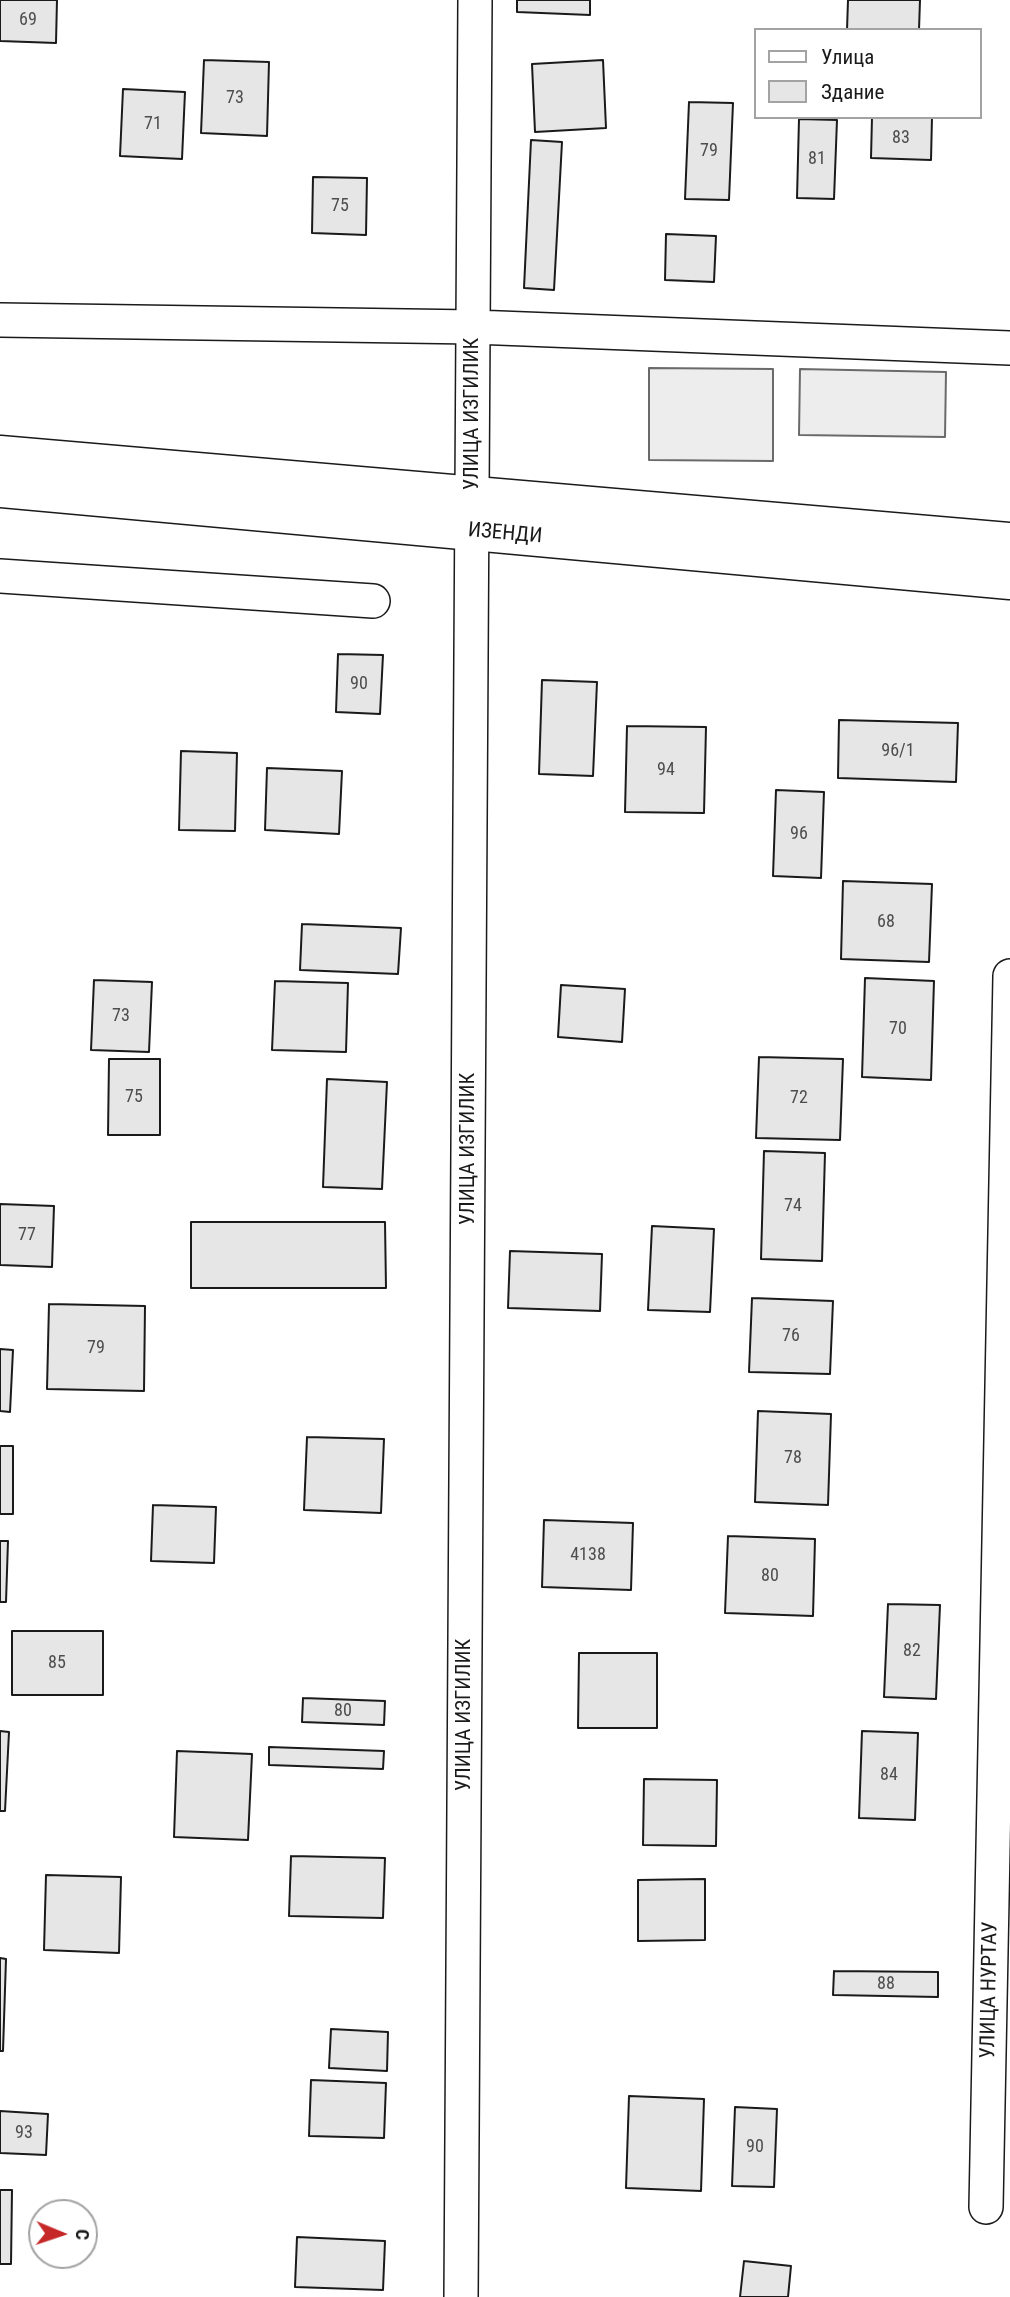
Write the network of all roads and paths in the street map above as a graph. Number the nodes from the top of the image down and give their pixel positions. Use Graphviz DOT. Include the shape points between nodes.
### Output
graph roads {
  1 [pos="475,0"];
  2 [pos="0,320"];
  3 [pos="474,327"];
  4 [pos="1010,348"];
  5 [pos="0,455"];
  6 [pos="0,488"];
  7 [pos="473,513"];
  8 [pos="1010,542"];
  9 [pos="0,576"];
  10 [pos="1010,580"];
  11 [pos="373,601"];
  12 [pos="1010,976"];
  13 [pos="986,2207"];
  14 [pos="461,2297"];
  1 -- 3 [label="street, УЛИЦА ИЗГИЛИК"];
  2 -- 3 [label="street"];
  3 -- 4 [label="street"];
  3 -- 7 [label="street, УЛИЦА ИЗГИЛИК"];
  5 -- 7 [label="street, ИЗЕНДИ"];
  6 -- 7 [label="street, ИЗЕНДИ"];
  7 -- 8 [label="street, ИЗЕНДИ"];
  7 -- 10 [label="street, ИЗЕНДИ"];
  7 -- 14 [label="street, УЛИЦА ИЗГИЛИК"];
  9 -- 11 [label="street"];
  12 -- 13 [label="street, УЛИЦА НУРТАУ"];
}
